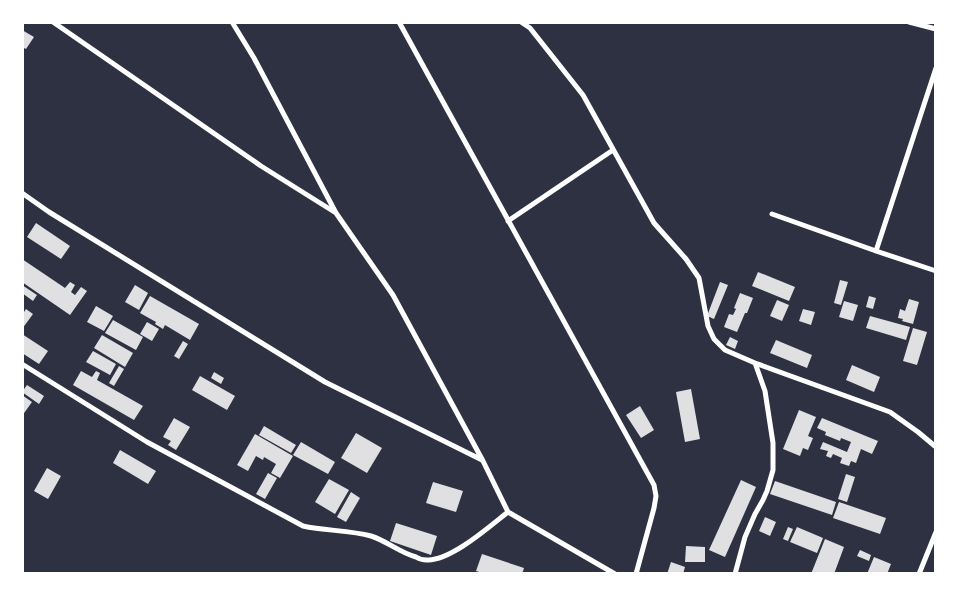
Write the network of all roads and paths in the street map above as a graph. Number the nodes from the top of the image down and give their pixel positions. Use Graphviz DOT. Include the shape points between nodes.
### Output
graph roads {
  1 [pos="54,22"];
  2 [pos="232,22"];
  3 [pos="398,22"];
  4 [pos="521,22"];
  5 [pos="909,22"];
  6 [pos="530,25"];
  7 [pos="936,29"];
  8 [pos="936,68"];
  9 [pos="613,150"];
  10 [pos="22,193"];
  11 [pos="336,213"];
  12 [pos="772,214"];
  13 [pos="508,221"];
  14 [pos="876,251"];
  15 [pos="936,271"];
  16 [pos="755,363"];
  17 [pos="22,364"];
  18 [pos="936,447"];
  19 [pos="483,460"];
  20 [pos="508,512"];
  21 [pos="936,532"];
  22 [pos="615,574"];
  23 [pos="636,574"];
  24 [pos="735,574"];
  25 [pos="919,574"];
  1 -- 11 [label="street" via="261,166"];
  2 -- 11 [label="street"];
  3 -- 13 [label="street"];
  4 -- 6 [label="street"];
  5 -- 7 [label="street"];
  6 -- 9 [label="street" via="583,96"];
  8 -- 14 [label="street"];
  9 -- 13 [label="street"];
  9 -- 16 [label="street" via="654,223 699,278 708,326 714,339 725,350"];
  10 -- 19 [label="street" via="324,382"];
  11 -- 19 [label="street" via="393,295"];
  12 -- 14 [label="street"];
  13 -- 23 [label="street" via="654,485 654,508"];
  14 -- 15 [label="street"];
  16 -- 18 [label="street" via="890,412"];
  16 -- 24 [label="street" via="765,391 774,443 773,470 764,500 745,536"];
  17 -- 20 [label="street" via="146,442 303,526 373,537 426,560 450,554"];
  19 -- 20 [label="street"];
  20 -- 22 [label="street"];
  21 -- 25 [label="street"];
}
